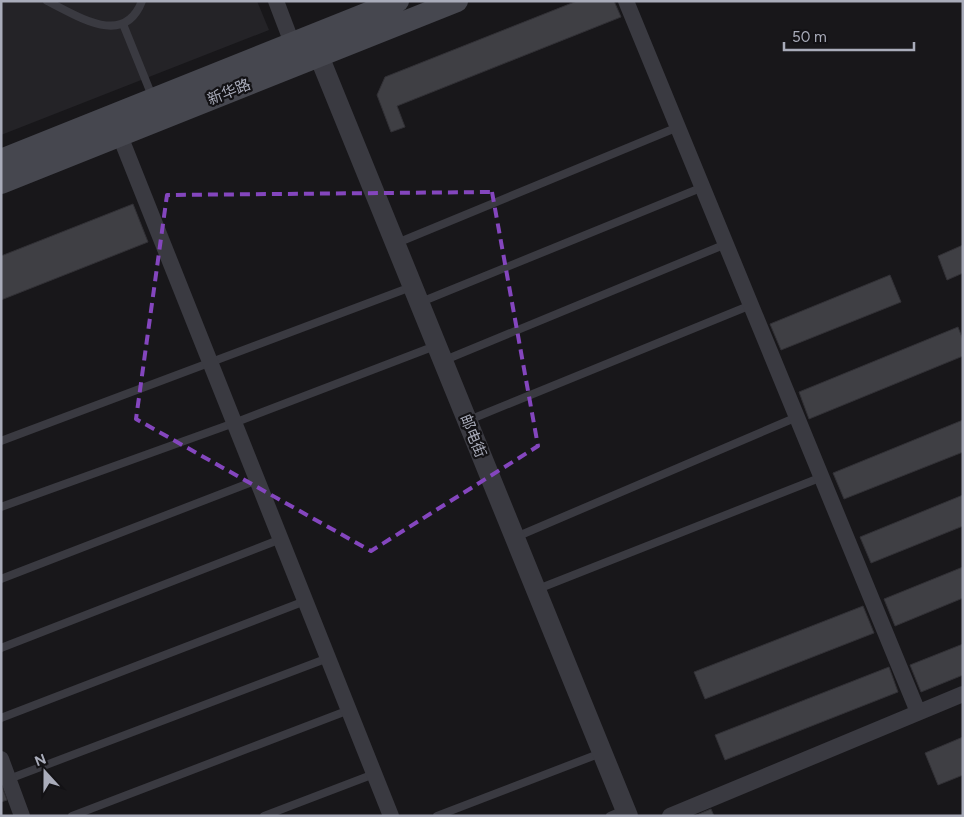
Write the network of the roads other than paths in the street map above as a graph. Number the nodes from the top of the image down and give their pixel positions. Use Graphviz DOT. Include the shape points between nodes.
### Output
graph roads {
  1 [pos="47,1"];
  2 [pos="142,1"];
  3 [pos="276,1"];
  4 [pos="398,1"];
  5 [pos="458,1"];
  6 [pos="626,1"];
  7 [pos="123,24"];
  8 [pos="292,43"];
  9 [pos="319,56"];
  10 [pos="153,99"];
  11 [pos="678,127"];
  12 [pos="120,136"];
  13 [pos="1,160"];
  14 [pos="1,183"];
  15 [pos="703,187"];
  16 [pos="395,243"];
  17 [pos="726,244"];
  18 [pos="416,294"];
  19 [pos="751,305"];
  20 [pos="440,353"];
  21 [pos="210,362"];
  22 [pos="797,417"];
  23 [pos="467,421"];
  24 [pos="234,423"];
  25 [pos="1,441"];
  26 [pos="822,477"];
  27 [pos="257,480"];
  28 [pos="1,507"];
  29 [pos="515,538"];
  30 [pos="281,540"];
  31 [pos="1,579"];
  32 [pos="536,590"];
  33 [pos="305,601"];
  34 [pos="1,648"];
  35 [pos="328,658"];
  36 [pos="963,694"];
  37 [pos="349,710"];
  38 [pos="918,712"];
  39 [pos="1,718"];
  40 [pos="602,753"];
  41 [pos="1,759"];
  42 [pos="374,774"];
  43 [pos="9,779"];
  44 [pos="621,814"];
  45 [pos="22,816"];
  46 [pos="72,816"];
  47 [pos="264,816"];
  48 [pos="391,816"];
  49 [pos="437,816"];
  50 [pos="670,816"];
  1 -- 7 [label="lane" via="105,27"];
  2 -- 7 [label="lane" via="132,20"];
  3 -- 8 [label="street"];
  4 -- 8 [label="main road, 新华路"];
  5 -- 9 [label="main road, 新华路"];
  6 -- 11 [label="street"];
  7 -- 10 [label="lane"];
  8 -- 10 [label="main road, 新华路"];
  9 -- 12 [label="main road, 新华路"];
  9 -- 16 [label="street, 邮电街"];
  10 -- 13 [label="main road, 新华路"];
  11 -- 15 [label="street"];
  11 -- 16 [label="lane"];
  12 -- 14 [label="main road, 新华路"];
  12 -- 21 [label="street"];
  15 -- 17 [label="street"];
  15 -- 18 [label="lane"];
  16 -- 18 [label="street, 邮电街"];
  17 -- 19 [label="street"];
  17 -- 20 [label="lane"];
  18 -- 20 [label="street, 邮电街"];
  18 -- 21 [label="lane"];
  19 -- 22 [label="street"];
  19 -- 23 [label="lane"];
  20 -- 23 [label="street, 邮电街"];
  20 -- 24 [label="lane"];
  21 -- 24 [label="street"];
  21 -- 25 [label="lane"];
  22 -- 26 [label="street"];
  22 -- 29 [label="lane"];
  23 -- 29 [label="street, 邮电街"];
  24 -- 27 [label="street"];
  24 -- 28 [label="lane"];
  26 -- 32 [label="lane"];
  26 -- 38 [label="street"];
  27 -- 30 [label="street"];
  27 -- 31 [label="lane"];
  29 -- 32 [label="street, 邮电街"];
  30 -- 33 [label="street"];
  30 -- 34 [label="lane"];
  32 -- 40 [label="street, 邮电街"];
  33 -- 35 [label="street"];
  33 -- 39 [label="lane"];
  35 -- 37 [label="street"];
  35 -- 43 [label="lane"];
  36 -- 38 [label="street"];
  37 -- 42 [label="street"];
  37 -- 46 [label="lane"];
  38 -- 50 [label="street"];
  40 -- 44 [label="street, 邮电街"];
  40 -- 49 [label="lane"];
  41 -- 43 [label="street"];
  42 -- 47 [label="lane"];
  42 -- 48 [label="street"];
  43 -- 45 [label="street"];
}
